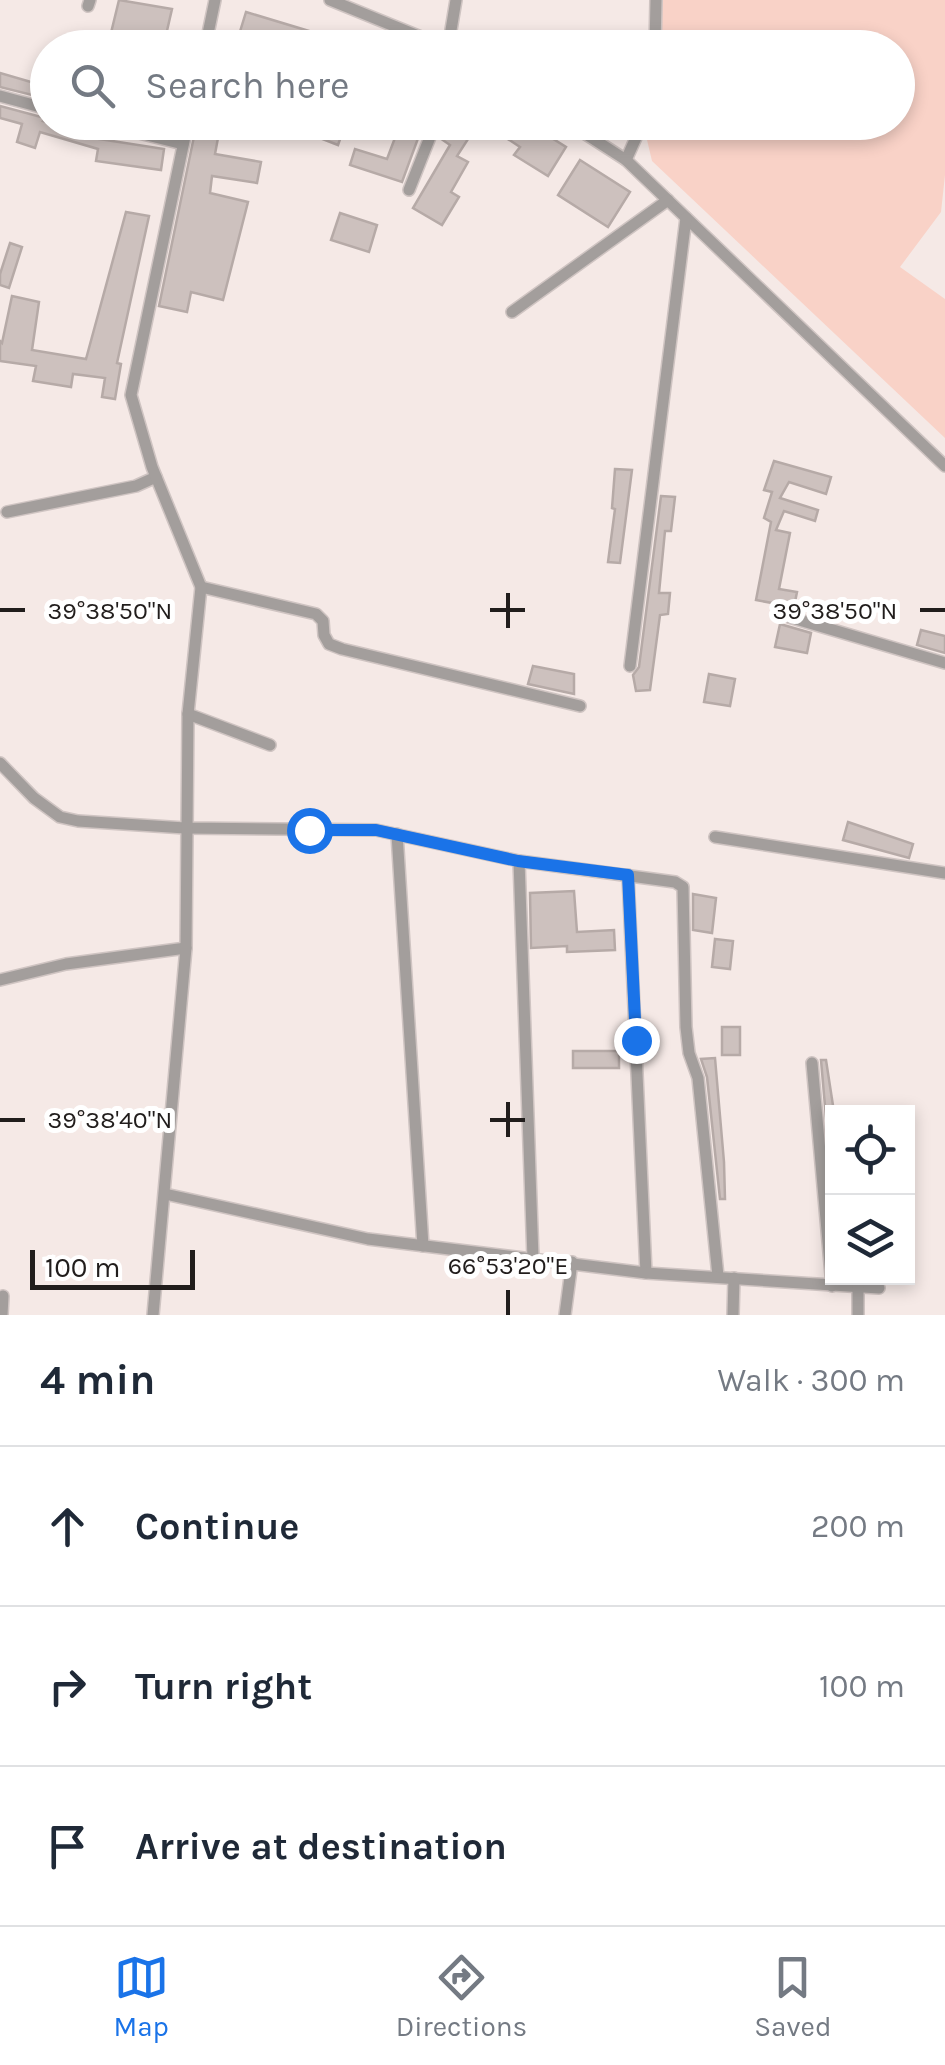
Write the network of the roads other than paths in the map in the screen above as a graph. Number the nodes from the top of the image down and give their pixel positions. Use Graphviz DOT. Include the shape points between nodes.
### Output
graph roads {
  1 [pos="215,0"];
  2 [pos="330,0"];
  3 [pos="456,0"];
  4 [pos="656,0"];
  5 [pos="208,30"];
  6 [pos="404,30"];
  7 [pos="451,30"];
  8 [pos="655,30"];
  9 [pos="0,96"];
  10 [pos="30,104"];
  11 [pos="167,140"];
  12 [pos="184,140"];
  13 [pos="429,140"];
  14 [pos="595,140"];
  15 [pos="634,140"];
  16 [pos="183,144"];
  17 [pos="626,160"];
  18 [pos="409,190"];
  19 [pos="668,200"];
  20 [pos="686,218"];
  21 [pos="512,312"];
  22 [pos="945,466"];
  23 [pos="156,477"];
  24 [pos="6,512"];
  25 [pos="201,587"];
  26 [pos="788,617"];
  27 [pos="945,663"];
  28 [pos="630,666"];
  29 [pos="580,706"];
  30 [pos="188,714"];
  31 [pos="270,744"];
  32 [pos="0,763"];
  33 [pos="185,828"];
  34 [pos="397,834"];
  35 [pos="715,837"];
  36 [pos="518,861"];
  37 [pos="945,872"];
  38 [pos="628,875"];
  39 [pos="186,948"];
  40 [pos="0,980"];
  41 [pos="812,1062"];
  42 [pos="165,1194"];
  43 [pos="422,1246"];
  44 [pos="533,1258"];
  45 [pos="572,1262"];
  46 [pos="646,1273"];
  47 [pos="718,1276"];
  48 [pos="734,1278"];
  49 [pos="832,1286"];
  50 [pos="858,1288"];
  51 [pos="879,1288"];
  52 [pos="3,1296"];
  53 [pos="2,1315"];
  54 [pos="153,1315"];
  55 [pos="565,1315"];
  56 [pos="734,1315"];
  57 [pos="858,1315"];
  1 -- 5 [label="street"];
  2 -- 6 [label="street"];
  3 -- 7 [label="street"];
  4 -- 8 [label="street"];
  9 -- 10 [label="street"];
  11 -- 16 [label="street"];
  12 -- 16 [label="street"];
  13 -- 18 [label="street"];
  14 -- 17 [label="street"];
  15 -- 17 [label="street"];
  16 -- 23 [label="street" via="131,395"];
  17 -- 19 [label="street"];
  19 -- 20 [label="street"];
  19 -- 21 [label="street"];
  20 -- 22 [label="street"];
  20 -- 28 [label="street"];
  23 -- 24 [label="street"];
  23 -- 25 [label="street"];
  25 -- 29 [label="street" via="316,614 329,644 342,649"];
  25 -- 30 [label="street"];
  26 -- 27 [label="street"];
  30 -- 31 [label="street"];
  30 -- 33 [label="street"];
  32 -- 33 [label="street" via="60,816"];
  33 -- 34 [label="street"];
  33 -- 39 [label="street"];
  34 -- 36 [label="street"];
  34 -- 43 [label="street"];
  35 -- 37 [label="street"];
  36 -- 38 [label="street"];
  36 -- 44 [label="street"];
  38 -- 46 [label="street"];
  38 -- 47 [label="street" via="682,886 686,1027 698,1078"];
  39 -- 40 [label="street"];
  39 -- 42 [label="street"];
  41 -- 49 [label="street"];
  42 -- 43 [label="street"];
  42 -- 54 [label="street"];
  43 -- 44 [label="street"];
  44 -- 45 [label="street"];
  45 -- 46 [label="street"];
  45 -- 55 [label="street"];
  46 -- 47 [label="street"];
  47 -- 48 [label="street"];
  48 -- 49 [label="street"];
  48 -- 56 [label="street"];
  49 -- 50 [label="street"];
  50 -- 51 [label="street"];
  50 -- 57 [label="street"];
  52 -- 53 [label="street"];
}
